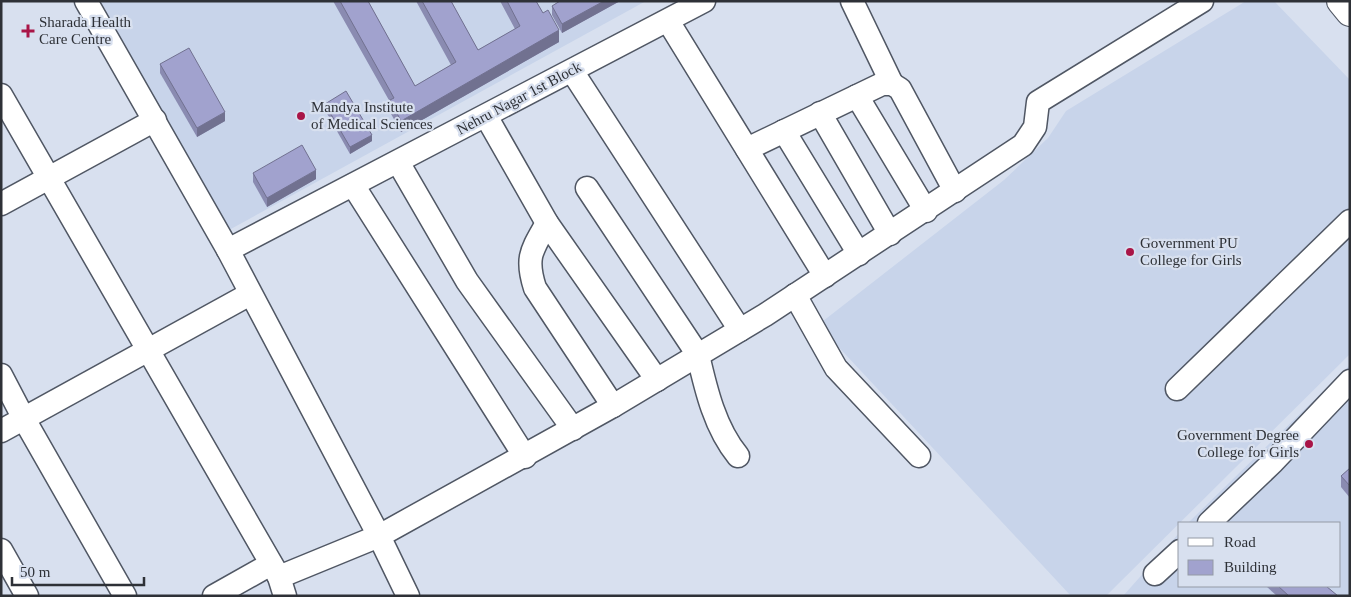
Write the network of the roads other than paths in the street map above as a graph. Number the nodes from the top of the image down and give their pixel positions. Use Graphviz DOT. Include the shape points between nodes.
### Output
graph roads {
  1 [pos="86,1"];
  2 [pos="704,1"];
  3 [pos="852,1"];
  4 [pos="1202,1"];
  5 [pos="1341,1"];
  6 [pos="1350,12"];
  7 [pos="668,21"];
  8 [pos="572,71"];
  9 [pos="892,84"];
  10 [pos="1,95"];
  11 [pos="857,96"];
  12 [pos="820,113"];
  13 [pos="486,116"];
  14 [pos="155,120"];
  15 [pos="784,130"];
  16 [pos="747,149"];
  17 [pos="398,162"];
  18 [pos="50,178"];
  19 [pos="353,185"];
  20 [pos="587,188"];
  21 [pos="955,191"];
  22 [pos="1,204"];
  23 [pos="926,211"];
  24 [pos="1350,221"];
  25 [pos="546,223"];
  26 [pos="890,234"];
  27 [pos="228,250"];
  28 [pos="859,254"];
  29 [pos="825,276"];
  30 [pos="250,294"];
  31 [pos="795,295"];
  32 [pos="740,330"];
  33 [pos="148,351"];
  34 [pos="698,355"];
  35 [pos="1,375"];
  36 [pos="657,380"];
  37 [pos="1350,381"];
  38 [pos="1177,389"];
  39 [pos="613,406"];
  40 [pos="24,420"];
  41 [pos="573,429"];
  42 [pos="1,431"];
  43 [pos="738,456"];
  44 [pos="919,456"];
  45 [pos="525,457"];
  46 [pos="1209,522"];
  47 [pos="379,536"];
  48 [pos="1,550"];
  49 [pos="1178,553"];
  50 [pos="1155,574"];
  51 [pos="278,579"];
  52 [pos="27,596"];
  53 [pos="125,596"];
  54 [pos="214,596"];
  55 [pos="408,596"];
  1 -- 14 [label="street"];
  2 -- 7 [label="street, Nehru Nagar 1st Block"];
  3 -- 9 [label="street"];
  4 -- 21 [label="street" via="1038,102 1035,127 1023,145"];
  5 -- 6 [label="main road"];
  7 -- 8 [label="street, Nehru Nagar 1st Block"];
  7 -- 16 [label="street"];
  8 -- 13 [label="street, Nehru Nagar 1st Block"];
  8 -- 32 [label="street"];
  9 -- 11 [label="street" via="882,84"];
  9 -- 21 [label="street" via="900,89"];
  10 -- 18 [label="street"];
  11 -- 12 [label="street"];
  11 -- 23 [label="street"];
  12 -- 15 [label="street"];
  12 -- 26 [label="street"];
  13 -- 17 [label="street, Nehru Nagar 1st Block"];
  13 -- 25 [label="street"];
  14 -- 18 [label="street"];
  14 -- 27 [label="street"];
  15 -- 16 [label="street"];
  15 -- 28 [label="street"];
  16 -- 29 [label="street"];
  17 -- 19 [label="street, Nehru Nagar 1st Block"];
  17 -- 41 [label="street" via="468,280"];
  18 -- 22 [label="street"];
  18 -- 33 [label="street"];
  19 -- 27 [label="street, Nehru Nagar 1st Block"];
  19 -- 45 [label="street"];
  20 -- 34 [label="street"];
  21 -- 23 [label="street"];
  23 -- 26 [label="street"];
  24 -- 38 [label="street"];
  25 -- 36 [label="street"];
  25 -- 39 [label="street" via="530,256 535,288"];
  26 -- 28 [label="street"];
  27 -- 30 [label="street"];
  28 -- 29 [label="street"];
  29 -- 31 [label="street"];
  30 -- 33 [label="street"];
  30 -- 47 [label="street"];
  31 -- 32 [label="street"];
  31 -- 44 [label="street" via="836,368"];
  32 -- 34 [label="street"];
  33 -- 40 [label="street"];
  33 -- 51 [label="street"];
  34 -- 36 [label="street"];
  34 -- 43 [label="street" via="705,388 726,441"];
  35 -- 40 [label="street"];
  36 -- 39 [label="street"];
  37 -- 46 [label="street"];
  39 -- 41 [label="street"];
  40 -- 42 [label="street"];
  40 -- 53 [label="street"];
  41 -- 45 [label="street"];
  45 -- 47 [label="street"];
  47 -- 51 [label="street"];
  47 -- 55 [label="street"];
  48 -- 52 [label="street"];
  49 -- 50 [label="street"];
  51 -- 54 [label="street"];
}
